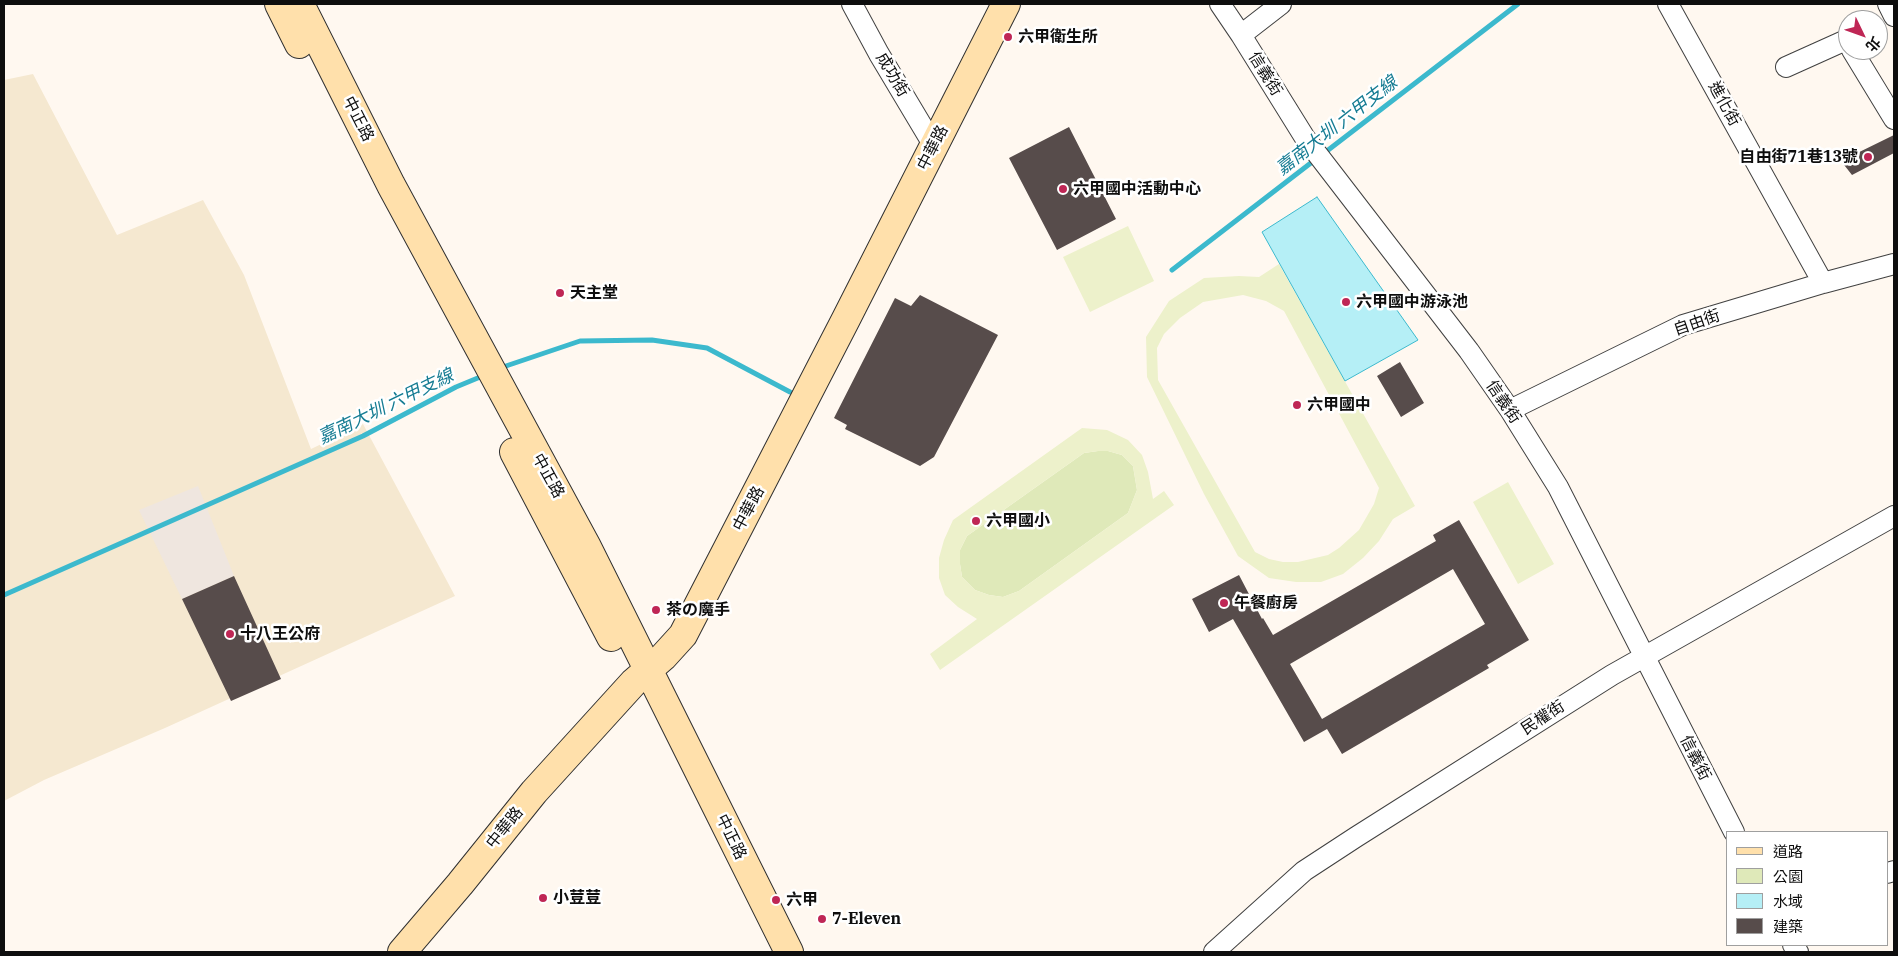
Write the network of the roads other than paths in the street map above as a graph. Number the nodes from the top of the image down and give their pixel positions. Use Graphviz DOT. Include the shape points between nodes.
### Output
graph roads {
  1 [pos="279,4"];
  2 [pos="300,4"];
  3 [pos="852,4"];
  4 [pos="1006,4"];
  5 [pos="1220,4"];
  6 [pos="1281,4"];
  7 [pos="1668,4"];
  8 [pos="1888,4"];
  9 [pos="1894,16"];
  10 [pos="1241,35"];
  11 [pos="1838,44"];
  12 [pos="1858,60"];
  13 [pos="1786,67"];
  14 [pos="1894,119"];
  15 [pos="934,146"];
  16 [pos="1894,264"];
  17 [pos="1823,283"];
  18 [pos="1510,410"];
  19 [pos="1894,516"];
  20 [pos="1644,657"];
  21 [pos="641,675"];
  22 [pos="1733,831"];
  23 [pos="402,952"];
  24 [pos="767,952"];
  25 [pos="789,952"];
  26 [pos="1214,952"];
  1 -- 21 [label="main road, 中正路"];
  2 -- 21 [label="main road, 中正路" via="391,184 587,546"];
  3 -- 15 [label="street, 成功街"];
  4 -- 15 [label="main road, 中華路"];
  5 -- 10 [label="street, 信義街"];
  6 -- 10 [label="street"];
  7 -- 17 [label="street, 進化街"];
  8 -- 9 [label="street"];
  10 -- 18 [label="street, 信義街" via="1305,138 1469,351"];
  11 -- 13 [label="street"];
  12 -- 14 [label="street"];
  15 -- 21 [label="main road, 中華路" via="682,635"];
  16 -- 17 [label="street, 自由街"];
  17 -- 18 [label="street, 自由街" via="1683,325"];
  18 -- 20 [label="street, 信義街" via="1558,486"];
  19 -- 20 [label="street, 民權街"];
  20 -- 22 [label="street, 信義街"];
  20 -- 26 [label="street, 民權街" via="1304,871"];
  21 -- 23 [label="main road, 中華路" via="534,792"];
  21 -- 24 [label="main road, 中正路"];
  21 -- 25 [label="main road, 中正路"];
}
